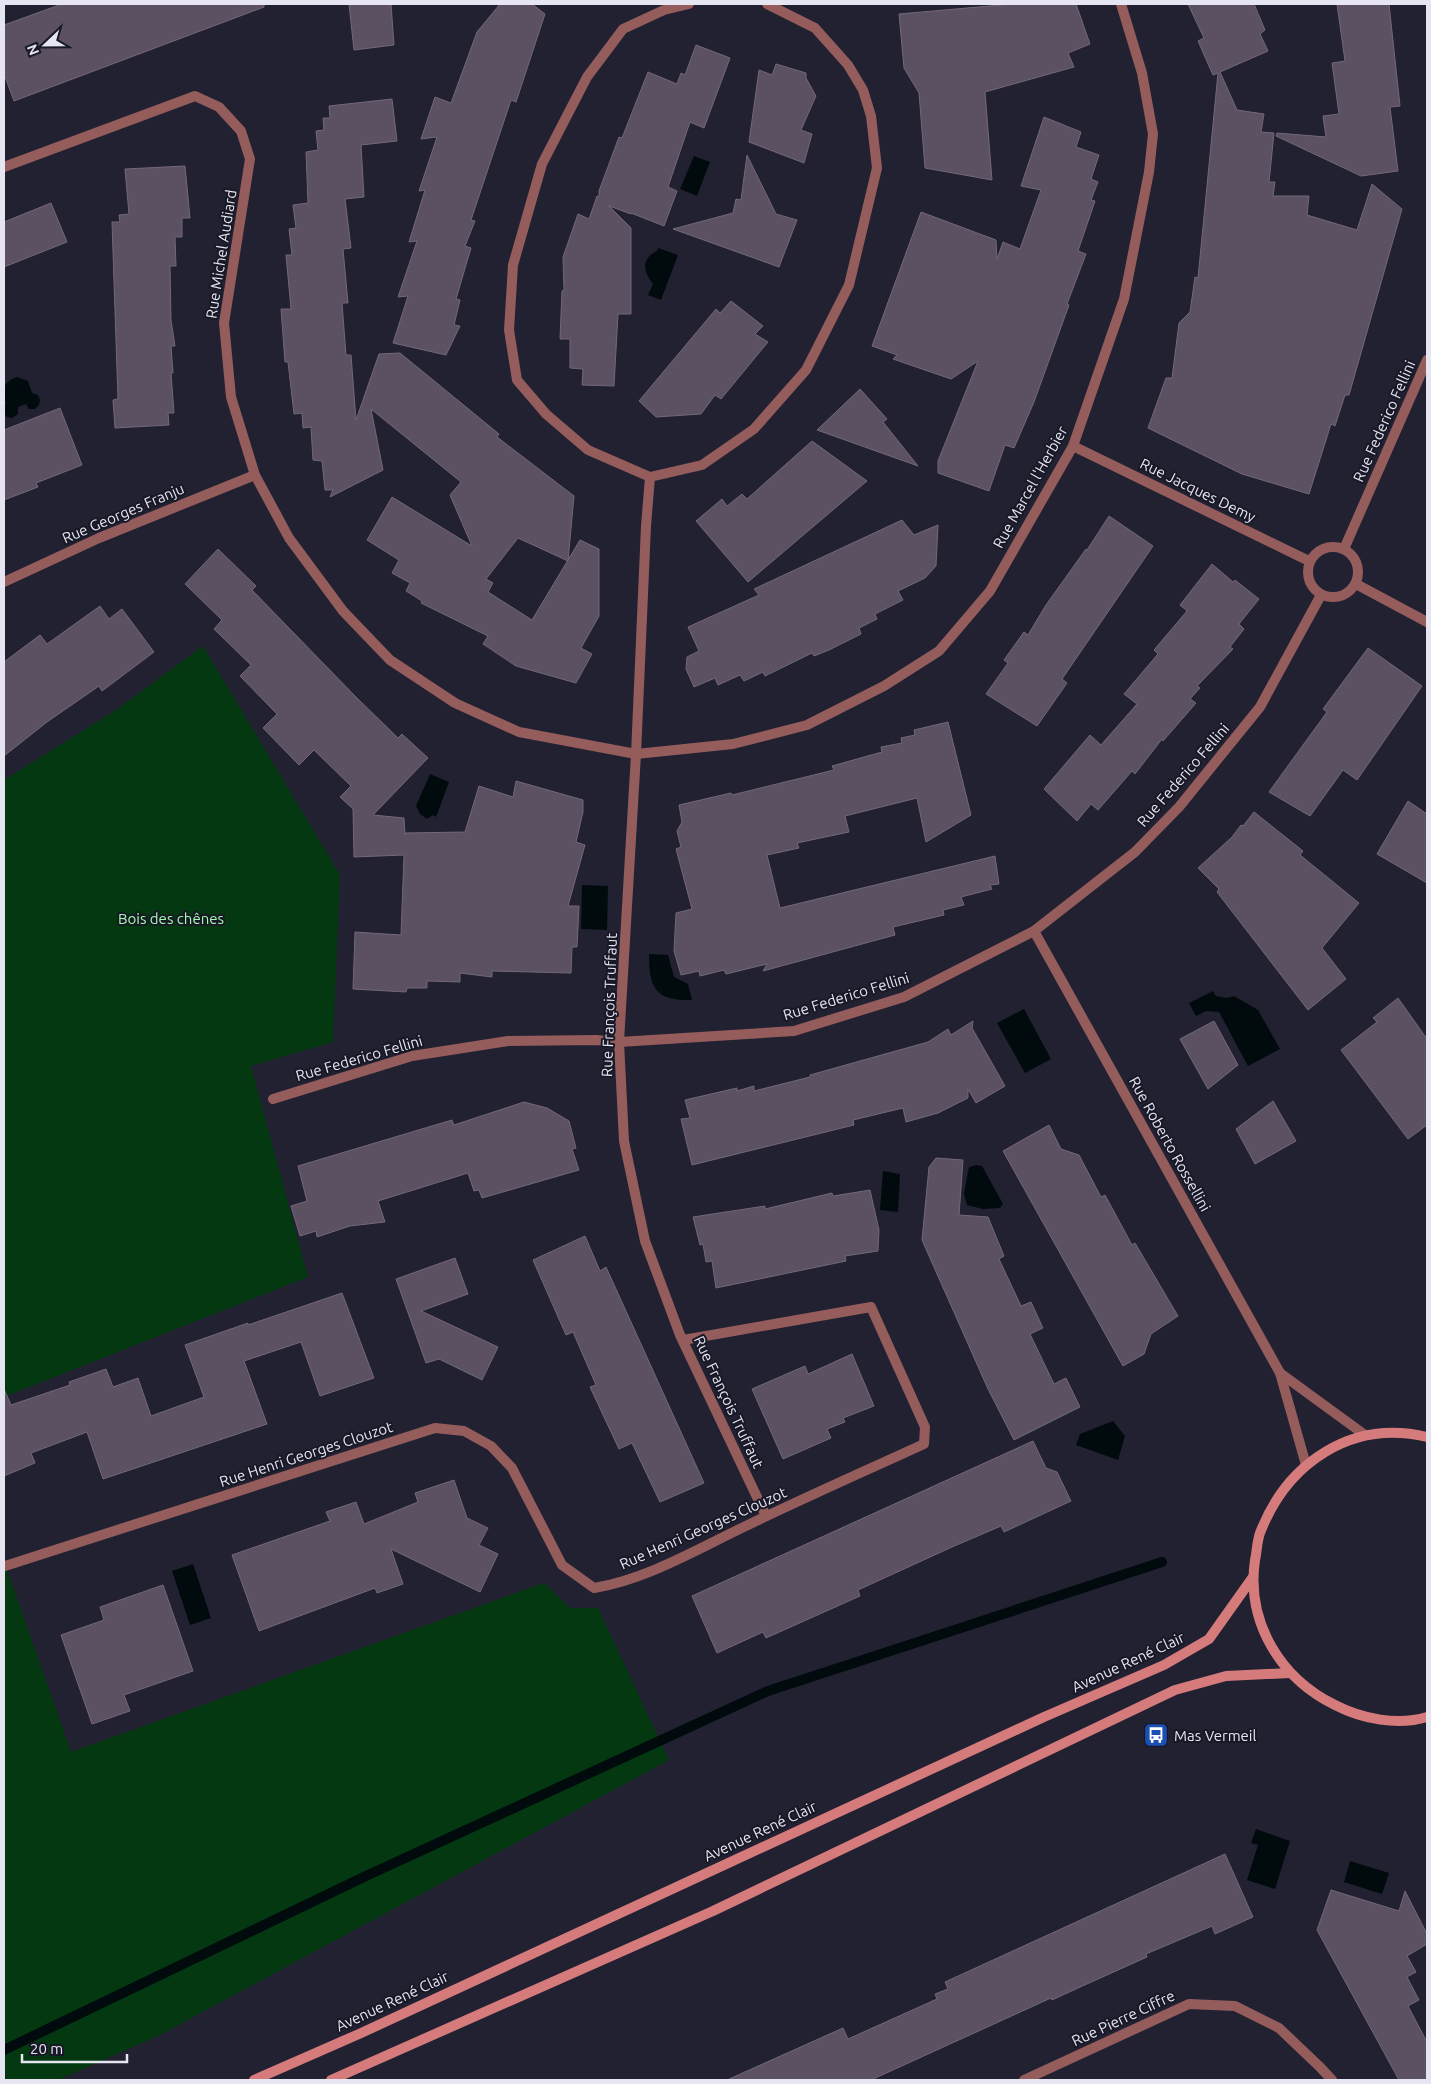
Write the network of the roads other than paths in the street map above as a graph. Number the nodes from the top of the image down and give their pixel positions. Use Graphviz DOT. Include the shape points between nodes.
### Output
graph roads {
  1 [pos="689,4"];
  2 [pos="766,4"];
  3 [pos="1121,4"];
  4 [pos="4,167"];
  5 [pos="1427,360"];
  6 [pos="1074,446"];
  7 [pos="255,475"];
  8 [pos="650,478"];
  9 [pos="1344,549"];
  10 [pos="1310,561"];
  11 [pos="4,582"];
  12 [pos="1356,584"];
  13 [pos="1322,595"];
  14 [pos="1427,622"];
  15 [pos="636,754"];
  16 [pos="1034,930"];
  17 [pos="620,1042"];
  18 [pos="273,1099"];
  19 [pos="683,1340"];
  20 [pos="1280,1373"];
  21 [pos="1365,1435"];
  22 [pos="1427,1437"];
  23 [pos="1306,1465"];
  24 [pos="766,1516"];
  25 [pos="5,1566"];
  26 [pos="1253,1577"];
  27 [pos="1290,1673"];
  28 [pos="1425,1721"];
  29 [pos="254,2080"];
  30 [pos="331,2080"];
  31 [pos="1024,2080"];
  32 [pos="1332,2080"];
  1 -- 8 [label="street" via="664,10 623,29 587,77 542,164 513,265 509,330 517,380 546,414 588,450"];
  2 -- 8 [label="street" via="815,28 848,65 863,90 871,116 877,168 849,285 806,370 754,429 702,466"];
  3 -- 6 [label="street, Rue Marcel l'Herbier" via="1142,73 1153,134 1151,153 1124,299"];
  4 -- 7 [label="street, Rue Michel Audiard" via="194,96 219,107 241,131 250,159 224,323 231,397"];
  5 -- 9 [label="street, Rue Federico Fellini"];
  6 -- 10 [label="street, Rue Jacques Demy"];
  6 -- 15 [label="street, Rue Marcel l'Herbier" via="990,591 939,650 884,686 807,725 733,744"];
  7 -- 11 [label="street, Rue Georges Franju" via="98,538"];
  7 -- 15 [label="street, Rue Michel Audiard" via="289,538 343,611 390,660 455,703 519,732"];
  8 -- 15 [label="street, Rue François Truffaut"];
  9 -- 10 [label="street" via="1334,546 1321,549"];
  9 -- 12 [label="street" via="1354,557 1359,572"];
  10 -- 13 [label="street" via="1307,573 1312,587"];
  12 -- 13 [label="street" via="1347,594 1334,598"];
  12 -- 14 [label="street"];
  13 -- 16 [label="street, Rue Federico Fellini" via="1260,707 1179,807 1135,852"];
  15 -- 17 [label="street, Rue François Truffaut"];
  16 -- 17 [label="street, Rue Federico Fellini" via="904,997 794,1031"];
  16 -- 20 [label="street, Rue Roberto Rossellini"];
  17 -- 18 [label="street, Rue Federico Fellini" via="508,1041 412,1056"];
  17 -- 19 [label="street, Rue François Truffaut" via="624,1142 641,1223"];
  19 -- 24 [label="street, Rue François Truffaut"];
  19 -- 24 [label="street, Rue Henri Georges Clouzot" via="871,1307 926,1427 924,1444"];
  20 -- 21 [label="street, Rue Roberto Rossellini"];
  20 -- 23 [label="street, Rue Roberto Rossellini"];
  21 -- 22 [label="main road" via="1409,1433"];
  21 -- 23 [label="main road" via="1333,1447"];
  23 -- 26 [label="main road" via="1277,1496 1259,1535"];
  24 -- 25 [label="street, Rue Henri Georges Clouzot" via="659,1568 594,1588 562,1565 512,1468 491,1446 464,1430 435,1428"];
  26 -- 27 [label="main road" via="1260,1620 1270,1644"];
  26 -- 29 [label="main road, Avenue René Clair" via="1208,1639 1164,1665"];
  27 -- 28 [label="main road" via="1317,1696 1349,1713 1384,1720"];
  27 -- 30 [label="main road" via="1226,1676 1175,1690 713,1911"];
  31 -- 32 [label="street, Rue Pierre Ciffre" via="1189,2004 1235,2006 1279,2028"];
}
